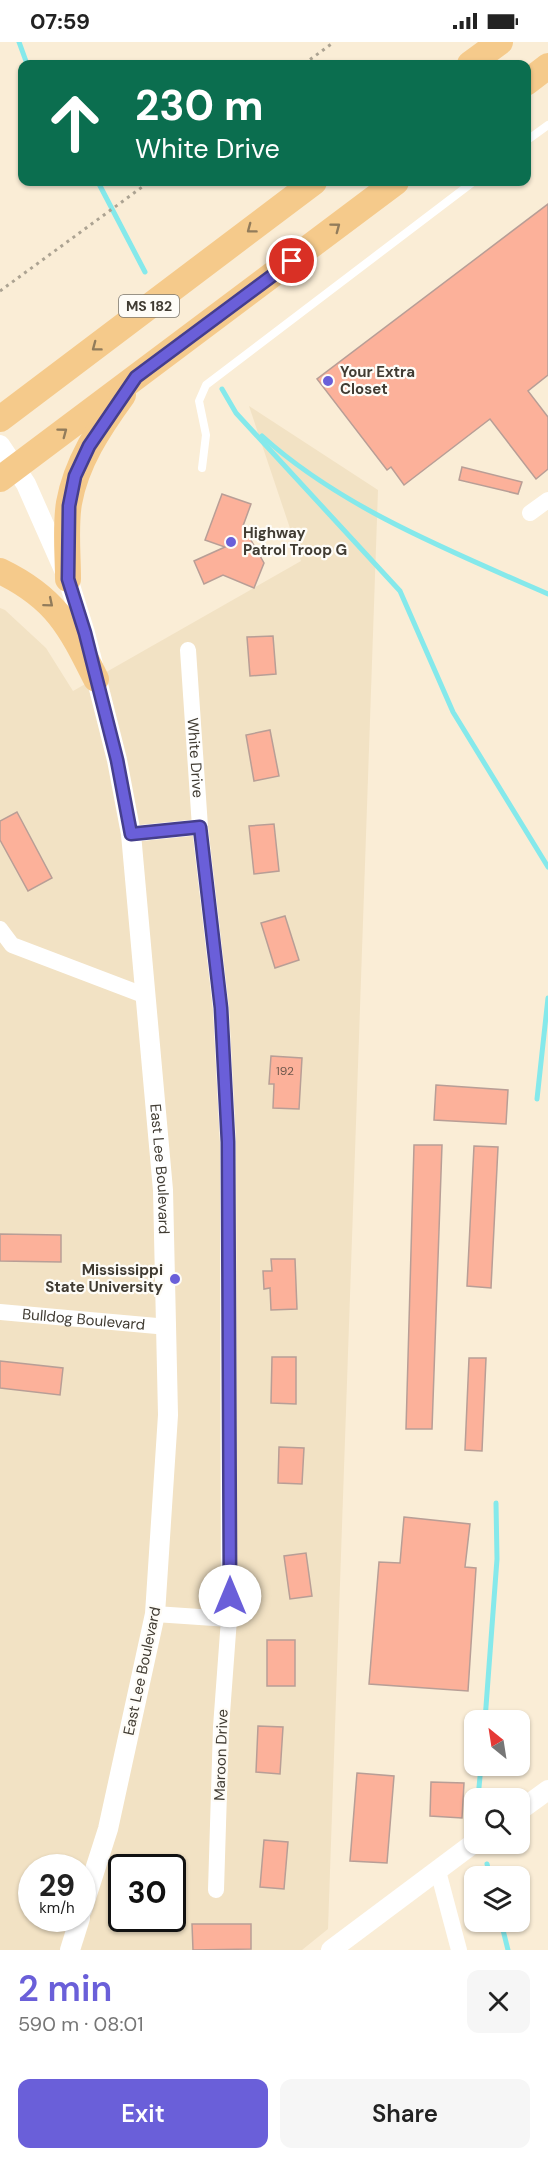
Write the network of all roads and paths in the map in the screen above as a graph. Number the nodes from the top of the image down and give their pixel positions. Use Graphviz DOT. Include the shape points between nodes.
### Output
graph roads {
  1 [pos="334,42"];
  2 [pos="500,42"];
  3 [pos="309,60"];
  4 [pos="475,60"];
  5 [pos="548,66"];
  6 [pos="531,79"];
  7 [pos="548,125"];
  8 [pos="531,137"];
  9 [pos="144,186"];
  10 [pos="310,186"];
  11 [pos="391,186"];
  12 [pos="468,186"];
  13 [pos="0,291"];
  14 [pos="136,377"];
  15 [pos="0,419"];
  16 [pos="0,445"];
  17 [pos="202,468"];
  18 [pos="8,473"];
  19 [pos="548,500"];
  20 [pos="530,513"];
  21 [pos="0,571"];
  22 [pos="68,579"];
  23 [pos="188,650"];
  24 [pos="96,679"];
  25 [pos="200,827"];
  26 [pos="131,834"];
  27 [pos="0,929"];
  28 [pos="146,996"];
  29 [pos="221,1008"];
  30 [pos="0,1312"];
  31 [pos="168,1327"];
  32 [pos="155,1614"];
  33 [pos="230,1619"];
  34 [pos="548,1790"];
  35 [pos="530,1803"];
  36 [pos="464,1851"];
  37 [pos="96,1866"];
  38 [pos="438,1871"];
  39 [pos="216,1890"];
  40 [pos="76,1932"];
  41 [pos="70,1950"];
  42 [pos="331,1950"];
  43 [pos="459,1950"];
  1 -- 3 [label="path"];
  2 -- 4 [label="main road"];
  5 -- 6 [label="main road"];
  7 -- 8 [label="lane"];
  9 -- 13 [label="path"];
  10 -- 15 [label="main road, MS 182, one-way"];
  14 -- 11 [label="main road, one-way"];
  12 -- 17 [label="lane" via="206,385 199,401 206,435"];
  18 -- 14 [label="main road, one-way"];
  14 -- 22 [label="main road" via="89,446 75,476 69,506"];
  16 -- 18 [label="street, East Lee Boulevard"];
  18 -- 22 [label="street, East Lee Boulevard"];
  19 -- 20 [label="street"];
  21 -- 24 [label="main road, one-way" via="24,584 59,612"];
  22 -- 24 [label="street, East Lee Boulevard"];
  23 -- 25 [label="street, White Drive"];
  24 -- 26 [label="street, East Lee Boulevard"];
  25 -- 26 [label="street"];
  25 -- 29 [label="street, White Drive"];
  26 -- 28 [label="street, East Lee Boulevard"];
  27 -- 28 [label="street" via="12,945"];
  28 -- 31 [label="street, East Lee Boulevard" via="163,1190"];
  29 -- 33 [label="street, Maroon Drive" via="228,1142"];
  30 -- 31 [label="street, Bulldog Boulevard"];
  31 -- 32 [label="street, East Lee Boulevard" via="168,1415"];
  32 -- 33 [label="street"];
  32 -- 37 [label="street, East Lee Boulevard" via="108,1828"];
  33 -- 39 [label="street, Maroon Drive" via="221,1727"];
  34 -- 35 [label="street"];
  36 -- 38 [label="street"];
  38 -- 42 [label="street"];
  38 -- 43 [label="street"];
  40 -- 41 [label="street"];
}
